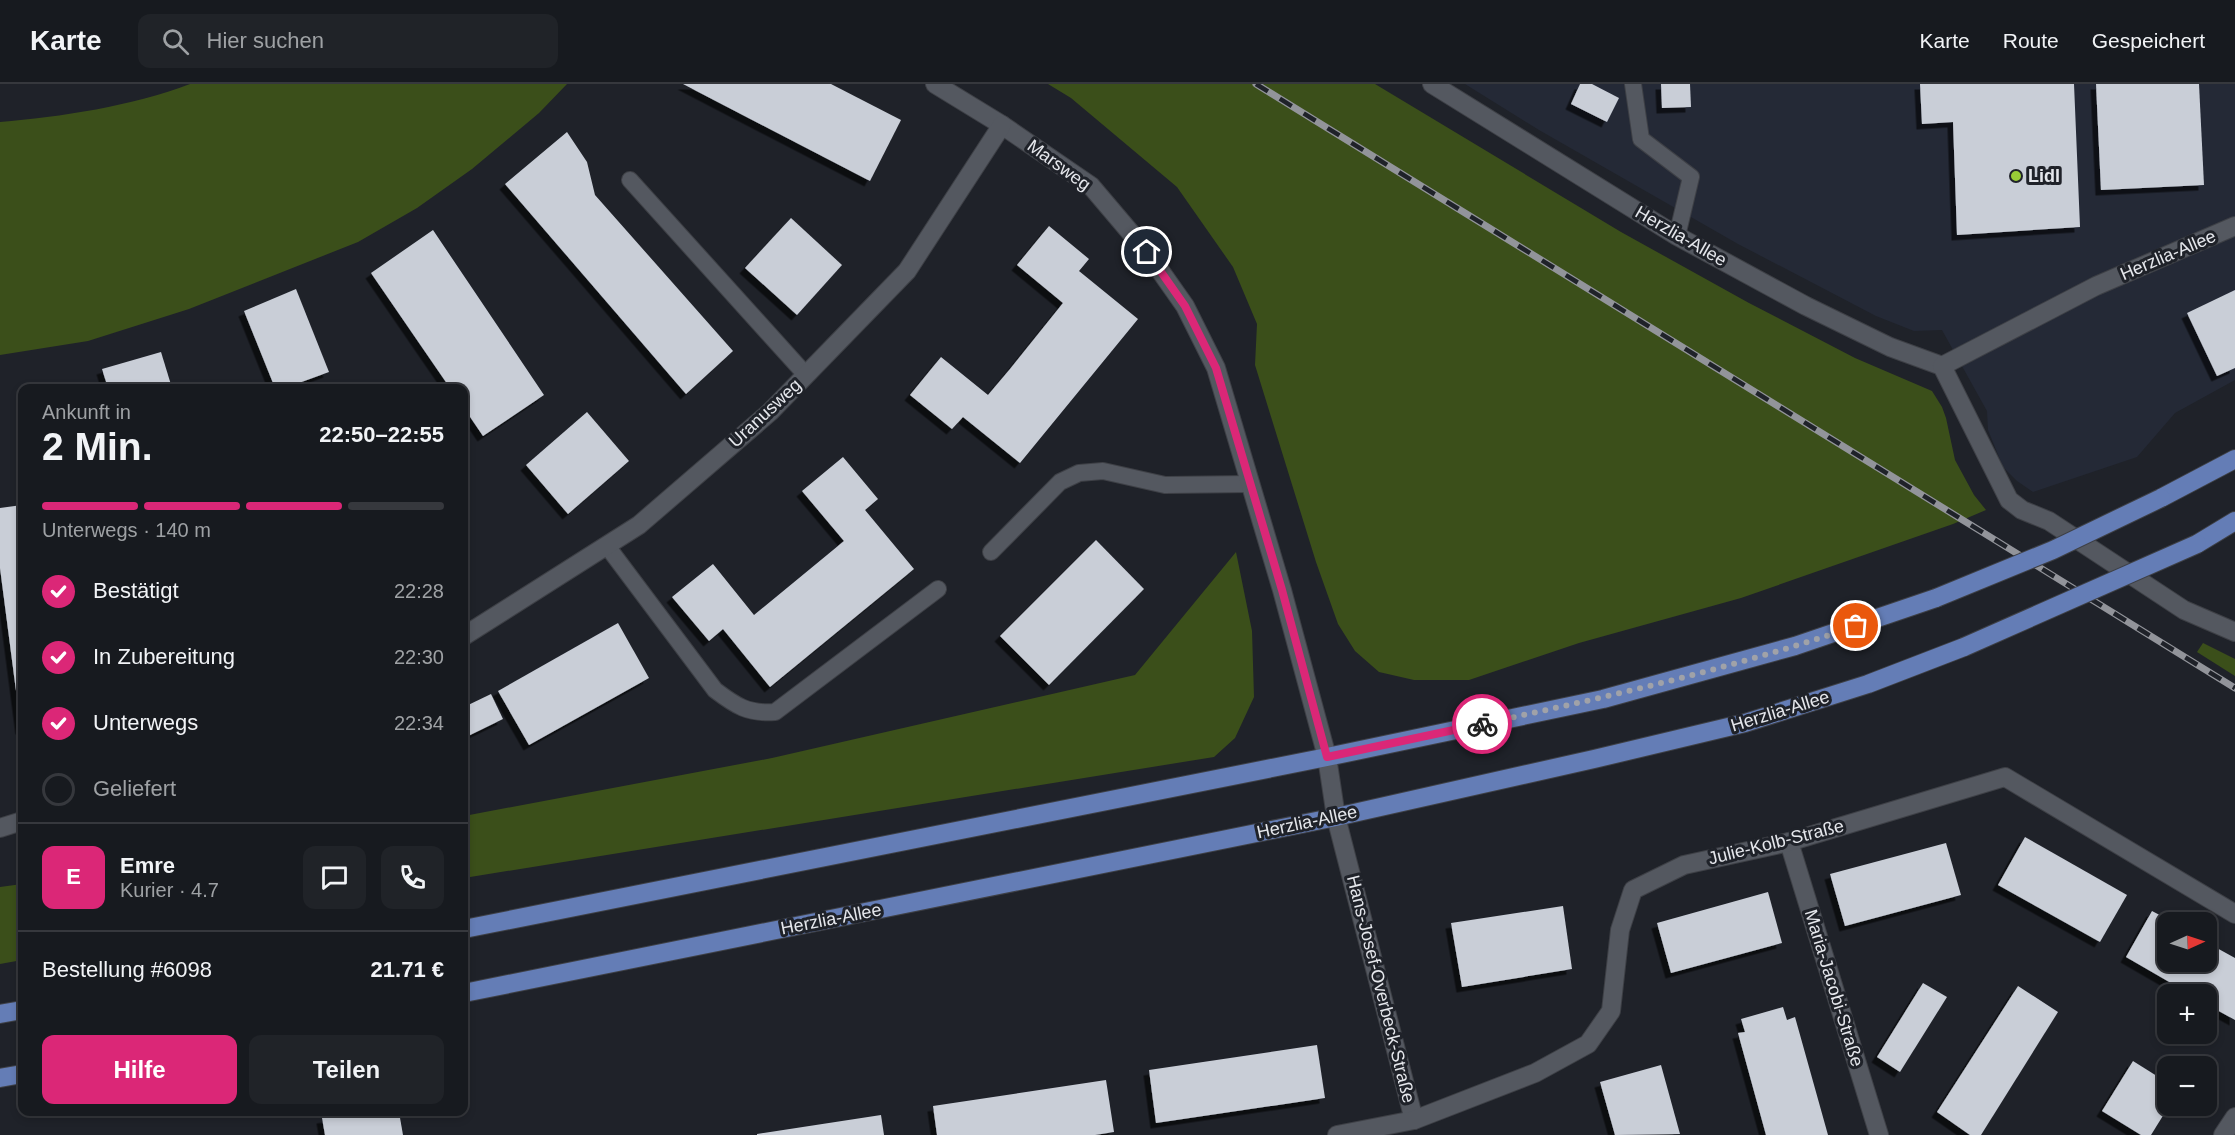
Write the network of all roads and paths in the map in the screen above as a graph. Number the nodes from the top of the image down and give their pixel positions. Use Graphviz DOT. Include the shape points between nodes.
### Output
graph roads {
  1 [pos="935,84"];
  2 [pos="1432,84"];
  3 [pos="1633,84"];
  4 [pos="1002,125"];
  5 [pos="630,180"];
  6 [pos="2235,226"];
  7 [pos="1677,236"];
  8 [pos="1942,366"];
  9 [pos="806,375"];
  10 [pos="2235,459"];
  11 [pos="1250,484"];
  12 [pos="2235,521"];
  13 [pos="2235,533"];
  14 [pos="2197,544"];
  15 [pos="607,546"];
  16 [pos="991,552"];
  17 [pos="938,589"];
  18 [pos="2235,632"];
  19 [pos="468,633"];
  20 [pos="1327,757"];
  21 [pos="1336,817"];
  22 [pos="18,822"];
  23 [pos="0,828"];
  24 [pos="1789,842"];
  25 [pos="2235,914"];
  26 [pos="468,928"];
  27 [pos="468,992"];
  28 [pos="18,1011"];
  29 [pos="0,1014"];
  30 [pos="18,1075"];
  31 [pos="0,1078"];
  32 [pos="2235,1117"];
  33 [pos="1414,1120"];
  34 [pos="1337,1135"];
  35 [pos="1878,1135"];
  36 [pos="2223,1135"];
  1 -- 4 [label="street, Marsweg"];
  2 -- 7 [label="street, Herzlia-Allee"];
  3 -- 7 [label="lane" via="1641,139 1691,177"];
  4 -- 9 [label="street, Uranusweg" via="907,271"];
  4 -- 11 [label="street, Marsweg" via="1091,186 1147,252 1185,306 1216,368"];
  5 -- 9 [label="lane"];
  6 -- 8 [label="street, Herzlia-Allee" via="2096,286"];
  7 -- 8 [label="street, Herzlia-Allee" via="1806,306 1880,342"];
  8 -- 18 [label="street" via="2009,500 2049,521 2184,610"];
  9 -- 15 [label="street, Uranusweg" via="770,412 639,525"];
  10 -- 20 [label="main road, bridge" via="2053,550 1936,598 1795,646 1603,699"];
  11 -- 16 [label="lane" via="1165,485 1103,471 1079,473 1060,482"];
  11 -- 20 [label="street, Marsweg"];
  12 -- 14 [label="main road, Herzlia-Allee"];
  13 -- 14 [label="main road"];
  14 -- 21 [label="main road, Herzlia-Allee, bridge" via="1964,647 1868,684 1745,723"];
  15 -- 17 [label="lane" via="715,690 736,706 758,713 776,712"];
  15 -- 19 [label="street, Uranusweg"];
  20 -- 21 [label="street, Marsweg"];
  20 -- 26 [label="main road"];
  21 -- 27 [label="main road, Herzlia-Allee"];
  21 -- 33 [label="street, Hans-Josef-Overbeck-Straße"];
  22 -- 23 [label="street"];
  24 -- 25 [label="street, Julie-Kolb-Straße" via="2005,777"];
  24 -- 33 [label="street, Julie-Kolb-Straße" via="1684,865 1633,890 1620,930 1611,1011 1588,1044 1535,1073"];
  24 -- 35 [label="street, Maria-Jacobi-Straße"];
  28 -- 29 [label="main road"];
  30 -- 31 [label="main road"];
  32 -- 36 [label="street"];
  33 -- 34 [label="street, Hans-Josef-Overbeck-Straße"];
}
